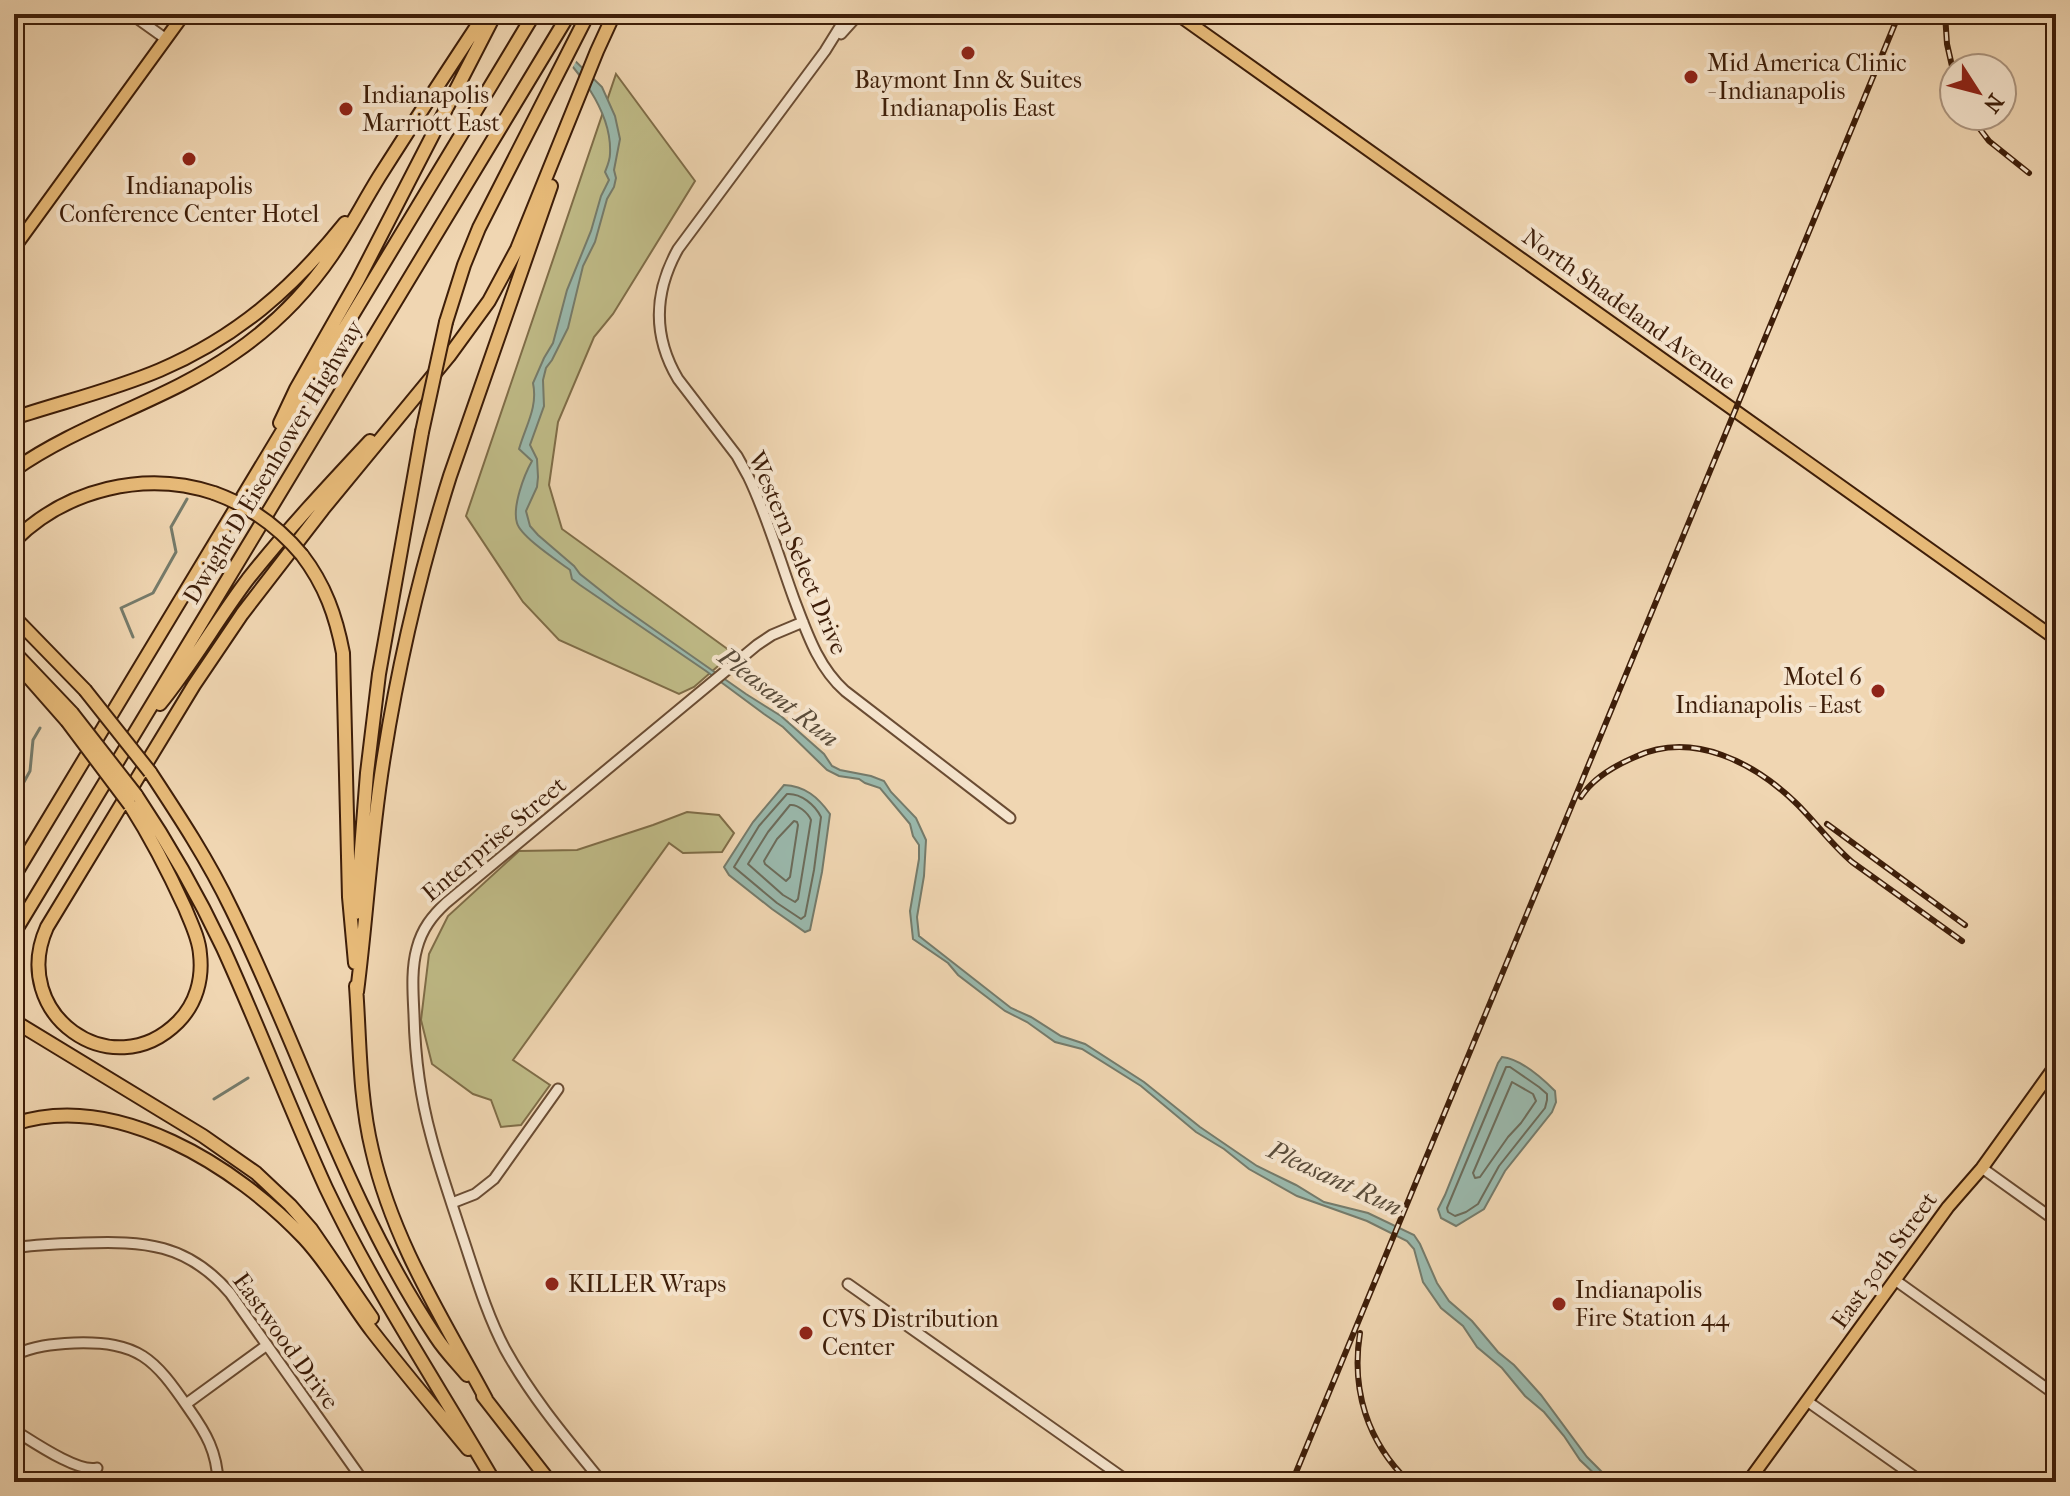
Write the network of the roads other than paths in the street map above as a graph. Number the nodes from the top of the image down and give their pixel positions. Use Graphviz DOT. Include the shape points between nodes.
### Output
graph roads {
  1 [pos="131,14"];
  2 [pos="184,14"];
  3 [pos="485,14"];
  4 [pos="495,14"];
  5 [pos="534,14"];
  6 [pos="569,14"];
  7 [pos="588,14"];
  8 [pos="614,14"];
  9 [pos="848,14"];
  10 [pos="859,14"];
  11 [pos="1177,14"];
  12 [pos="166,39"];
  13 [pos="825,51"];
  14 [pos="569,123"];
  15 [pos="374,186"];
  16 [pos="14,248"];
  17 [pos="436,372"];
  18 [pos="14,418"];
  19 [pos="14,470"];
  20 [pos="251,484"];
  21 [pos="14,541"];
  22 [pos="14,617"];
  23 [pos="803,622"];
  24 [pos="2056,639"];
  25 [pos="14,652"];
  26 [pos="14,661"];
  27 [pos="69,717"];
  28 [pos="135,734"];
  29 [pos="133,800"];
  30 [pos="1010,818"];
  31 [pos="14,876"];
  32 [pos="14,933"];
  33 [pos="353,936"];
  34 [pos="357,992"];
  35 [pos="14,1021"];
  36 [pos="2056,1065"];
  37 [pos="558,1089"];
  38 [pos="14,1124"];
  39 [pos="1982,1168"];
  40 [pos="452,1203"];
  41 [pos="2056,1221"];
  42 [pos="14,1248"];
  43 [pos="1895,1280"];
  44 [pos="848,1284"];
  45 [pos="267,1345"];
  46 [pos="14,1355"];
  47 [pos="2056,1395"];
  48 [pos="424,1396"];
  49 [pos="486,1399"];
  50 [pos="1807,1401"];
  51 [pos="186,1404"];
  52 [pos="14,1430"];
  53 [pos="97,1468"];
  54 [pos="494,1480"];
  55 [pos="218,1482"];
  56 [pos="364,1482"];
  57 [pos="550,1482"];
  58 [pos="602,1482"];
  59 [pos="1129,1482"];
  60 [pos="1748,1482"];
  61 [pos="1922,1482"];
  1 -- 12 [label="street"];
  2 -- 12 [label="main road"];
  3 -- 15 [label="highway"];
  4 -- 20 [label="highway"];
  5 -- 20 [label="highway, Dwight D Eisenhower Highway"];
  6 -- 28 [label="highway, Dwight D Eisenhower Highway"];
  7 -- 33 [label="highway, bridge" via="479,228 446,322 378,687"];
  8 -- 14 [label="highway"];
  9 -- 13 [label="street, Western Select Drive"];
  10 -- 13 [label="street, Western Select Drive"];
  11 -- 24 [label="main road, North Shadeland Avenue"];
  12 -- 16 [label="main road"];
  13 -- 23 [label="street, Western Select Drive" via="678,249 664,279 659,313 663,346 676,375 748,476"];
  14 -- 17 [label="highway" via="507,270"];
  14 -- 34 [label="highway" via="450,476 409,625 382,769"];
  15 -- 18 [label="highway" via="288,288 226,336 145,376"];
  15 -- 19 [label="highway" via="324,266 297,298 234,354"];
  17 -- 28 [label="highway" via="265,558 180,680"];
  17 -- 29 [label="highway" via="228,634 47,927 38,966 47,1003 76,1034 113,1047 141,1044 169,1031 192,1003 201,973 189,919"];
  20 -- 31 [label="highway, Dwight D Eisenhower Highway"];
  21 -- 33 [label="highway, bridge" via="80,497 155,483 187,485 235,501 286,536 327,594 343,653"];
  22 -- 49 [label="highway, bridge" via="85,690 189,832 231,907 343,1166 386,1251 438,1339"];
  23 -- 30 [label="street, Western Select Drive" via="820,661 842,688"];
  23 -- 40 [label="street, Enterprise Street" via="764,640 730,667 431,918 416,950 414,1027 430,1134"];
  25 -- 27 [label="highway"];
  26 -- 27 [label="highway"];
  27 -- 29 [label="highway, bridge"];
  28 -- 32 [label="highway, Dwight D Eisenhower Highway"];
  29 -- 54 [label="highway" via="191,884 219,939 351,1239"];
  33 -- 34 [label="highway"];
  34 -- 49 [label="highway" via="366,1116 381,1185 414,1270"];
  35 -- 48 [label="highway" via="227,1151 268,1183 328,1251"];
  36 -- 39 [label="main road, East 30th Street"];
  37 -- 40 [label="street" via="494,1179"];
  38 -- 48 [label="highway" via="62,1116 125,1123 228,1174 312,1246"];
  39 -- 41 [label="street"];
  39 -- 43 [label="main road, East 30th Street"];
  40 -- 58 [label="street, Enterprise Street" via="504,1347 544,1411"];
  42 -- 45 [label="street, Eastwood Drive" via="125,1242 171,1251 219,1281"];
  43 -- 47 [label="street"];
  43 -- 50 [label="main road, East 30th Street"];
  44 -- 59 [label="street"];
  45 -- 51 [label="street"];
  45 -- 56 [label="street, Eastwood Drive"];
  46 -- 51 [label="street" via="45,1345 122,1346 157,1366"];
  48 -- 54 [label="highway"];
  49 -- 57 [label="highway"];
  50 -- 60 [label="main road, East 30th Street"];
  50 -- 61 [label="street"];
  51 -- 55 [label="street" via="213,1447"];
  52 -- 53 [label="street" via="74,1464"];
}
